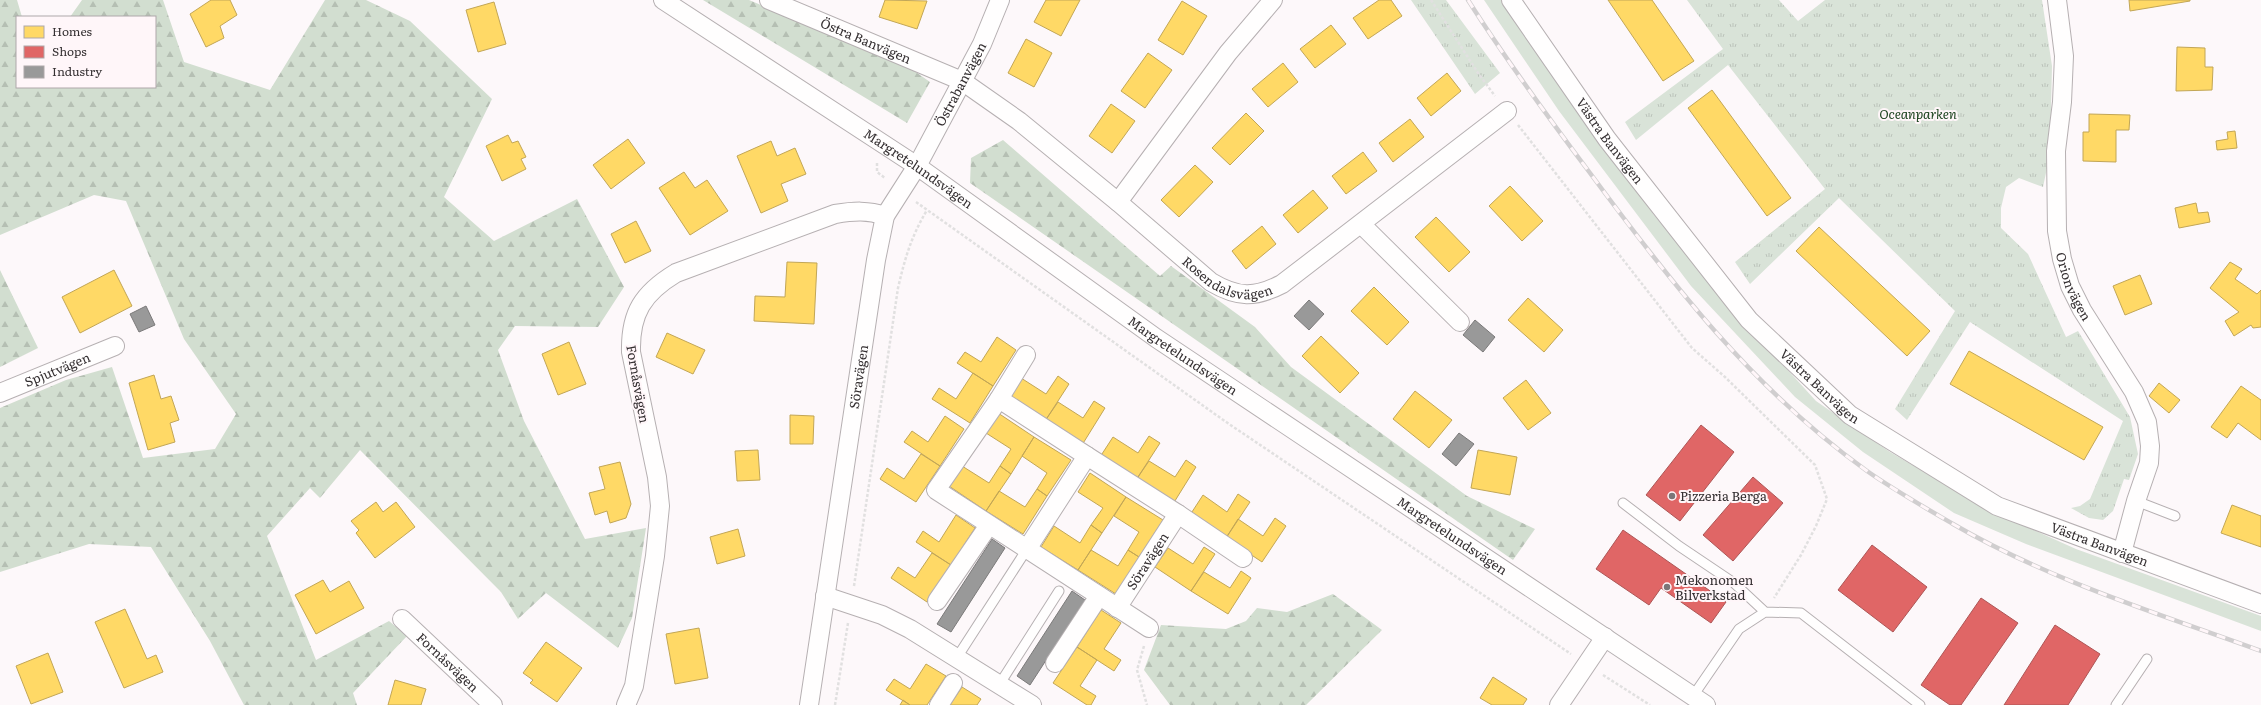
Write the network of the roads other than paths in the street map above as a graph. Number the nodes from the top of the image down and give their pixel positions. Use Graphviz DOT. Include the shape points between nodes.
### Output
graph roads {
  1 [pos="664,0"];
  2 [pos="769,0"];
  3 [pos="1000,0"];
  4 [pos="1273,0"];
  5 [pos="1511,0"];
  6 [pos="2057,0"];
  7 [pos="962,81"];
  8 [pos="1507,111"];
  9 [pos="917,166"];
  10 [pos="1118,202"];
  11 [pos="885,216"];
  12 [pos="1362,225"];
  13 [pos="1460,322"];
  14 [pos="115,346"];
  15 [pos="1026,355"];
  16 [pos="0,393"];
  17 [pos="999,399"];
  18 [pos="1088,456"];
  19 [pos="2136,501"];
  20 [pos="1623,503"];
  21 [pos="1178,514"];
  22 [pos="2175,516"];
  23 [pos="989,525"];
  24 [pos="1027,549"];
  25 [pos="2122,553"];
  26 [pos="1244,558"];
  27 [pos="1059,591"];
  28 [pos="825,596"];
  29 [pos="1099,596"];
  30 [pos="937,601"];
  31 [pos="2261,604"];
  32 [pos="1118,608"];
  33 [pos="1765,612"];
  34 [pos="402,619"];
  35 [pos="1149,628"];
  36 [pos="1604,637"];
  37 [pos="956,659"];
  38 [pos="2146,659"];
  39 [pos="1055,663"];
  40 [pos="953,683"];
  41 [pos="998,685"];
  42 [pos="1700,701"];
  43 [pos="493,705"];
  44 [pos="626,705"];
  45 [pos="808,705"];
  46 [pos="939,705"];
  47 [pos="1032,705"];
  48 [pos="1559,705"];
  49 [pos="1920,705"];
  50 [pos="2116,705"];
  1 -- 9 [label="street, Margretelundsvägen"];
  2 -- 7 [label="street, Östra Banvägen"];
  3 -- 7 [label="street, Östrabanvägen" via="982,44"];
  4 -- 10 [label="street" via="1228,53"];
  5 -- 25 [label="street, Västra Banvägen" via="1607,139 1748,320 1850,415 1997,506"];
  6 -- 19 [label="street, Orionvägen" via="2064,56 2056,151 2057,232 2070,286 2082,310 2134,392 2147,422 2149,463"];
  7 -- 9 [label="street, Östrabanvägen"];
  7 -- 10 [label="street, Rosendalsvägen" via="1018,121"];
  8 -- 12 [label="street, Rosendalsvägen"];
  9 -- 11 [label="street, Söravägen"];
  9 -- 36 [label="street, Margretelundsvägen" via="1156,338"];
  10 -- 12 [label="street, Rosendalsvägen" via="1211,282 1224,290 1241,295 1262,294 1282,284"];
  11 -- 28 [label="street, Söravägen" via="876,260"];
  11 -- 44 [label="street, Fornåsvägen" via="861,210 835,214 676,273 659,283 635,315 630,331 630,352 657,477 660,506 655,556 634,686"];
  12 -- 13 [label="street"];
  14 -- 16 [label="street, Spjutvägen"];
  15 -- 17 [label="street"];
  17 -- 18 [label="street"];
  17 -- 23 [label="street" via="936,490"];
  18 -- 21 [label="street"];
  18 -- 24 [label="street"];
  19 -- 22 [label="lane"];
  19 -- 25 [label="street, Orionvägen"];
  20 -- 33 [label="lane" via="1734,583"];
  21 -- 26 [label="street"];
  21 -- 32 [label="street, Söravägen"];
  23 -- 24 [label="street"];
  23 -- 30 [label="street"];
  24 -- 29 [label="street"];
  24 -- 37 [label="lane"];
  25 -- 31 [label="street, Västra Banvägen"];
  27 -- 41 [label="lane"];
  28 -- 37 [label="street" via="882,615 910,629"];
  28 -- 45 [label="street, Söravägen"];
  29 -- 32 [label="street"];
  29 -- 39 [label="street"];
  32 -- 35 [label="street"];
  33 -- 42 [label="lane" via="1739,629"];
  33 -- 49 [label="lane" via="1801,613"];
  34 -- 43 [label="street, Fornåsvägen"];
  36 -- 42 [label="street, Margretelundsvägen"];
  36 -- 48 [label="street"];
  37 -- 41 [label="street"];
  38 -- 50 [label="lane"];
  40 -- 46 [label="street"];
  41 -- 47 [label="street"];
}
